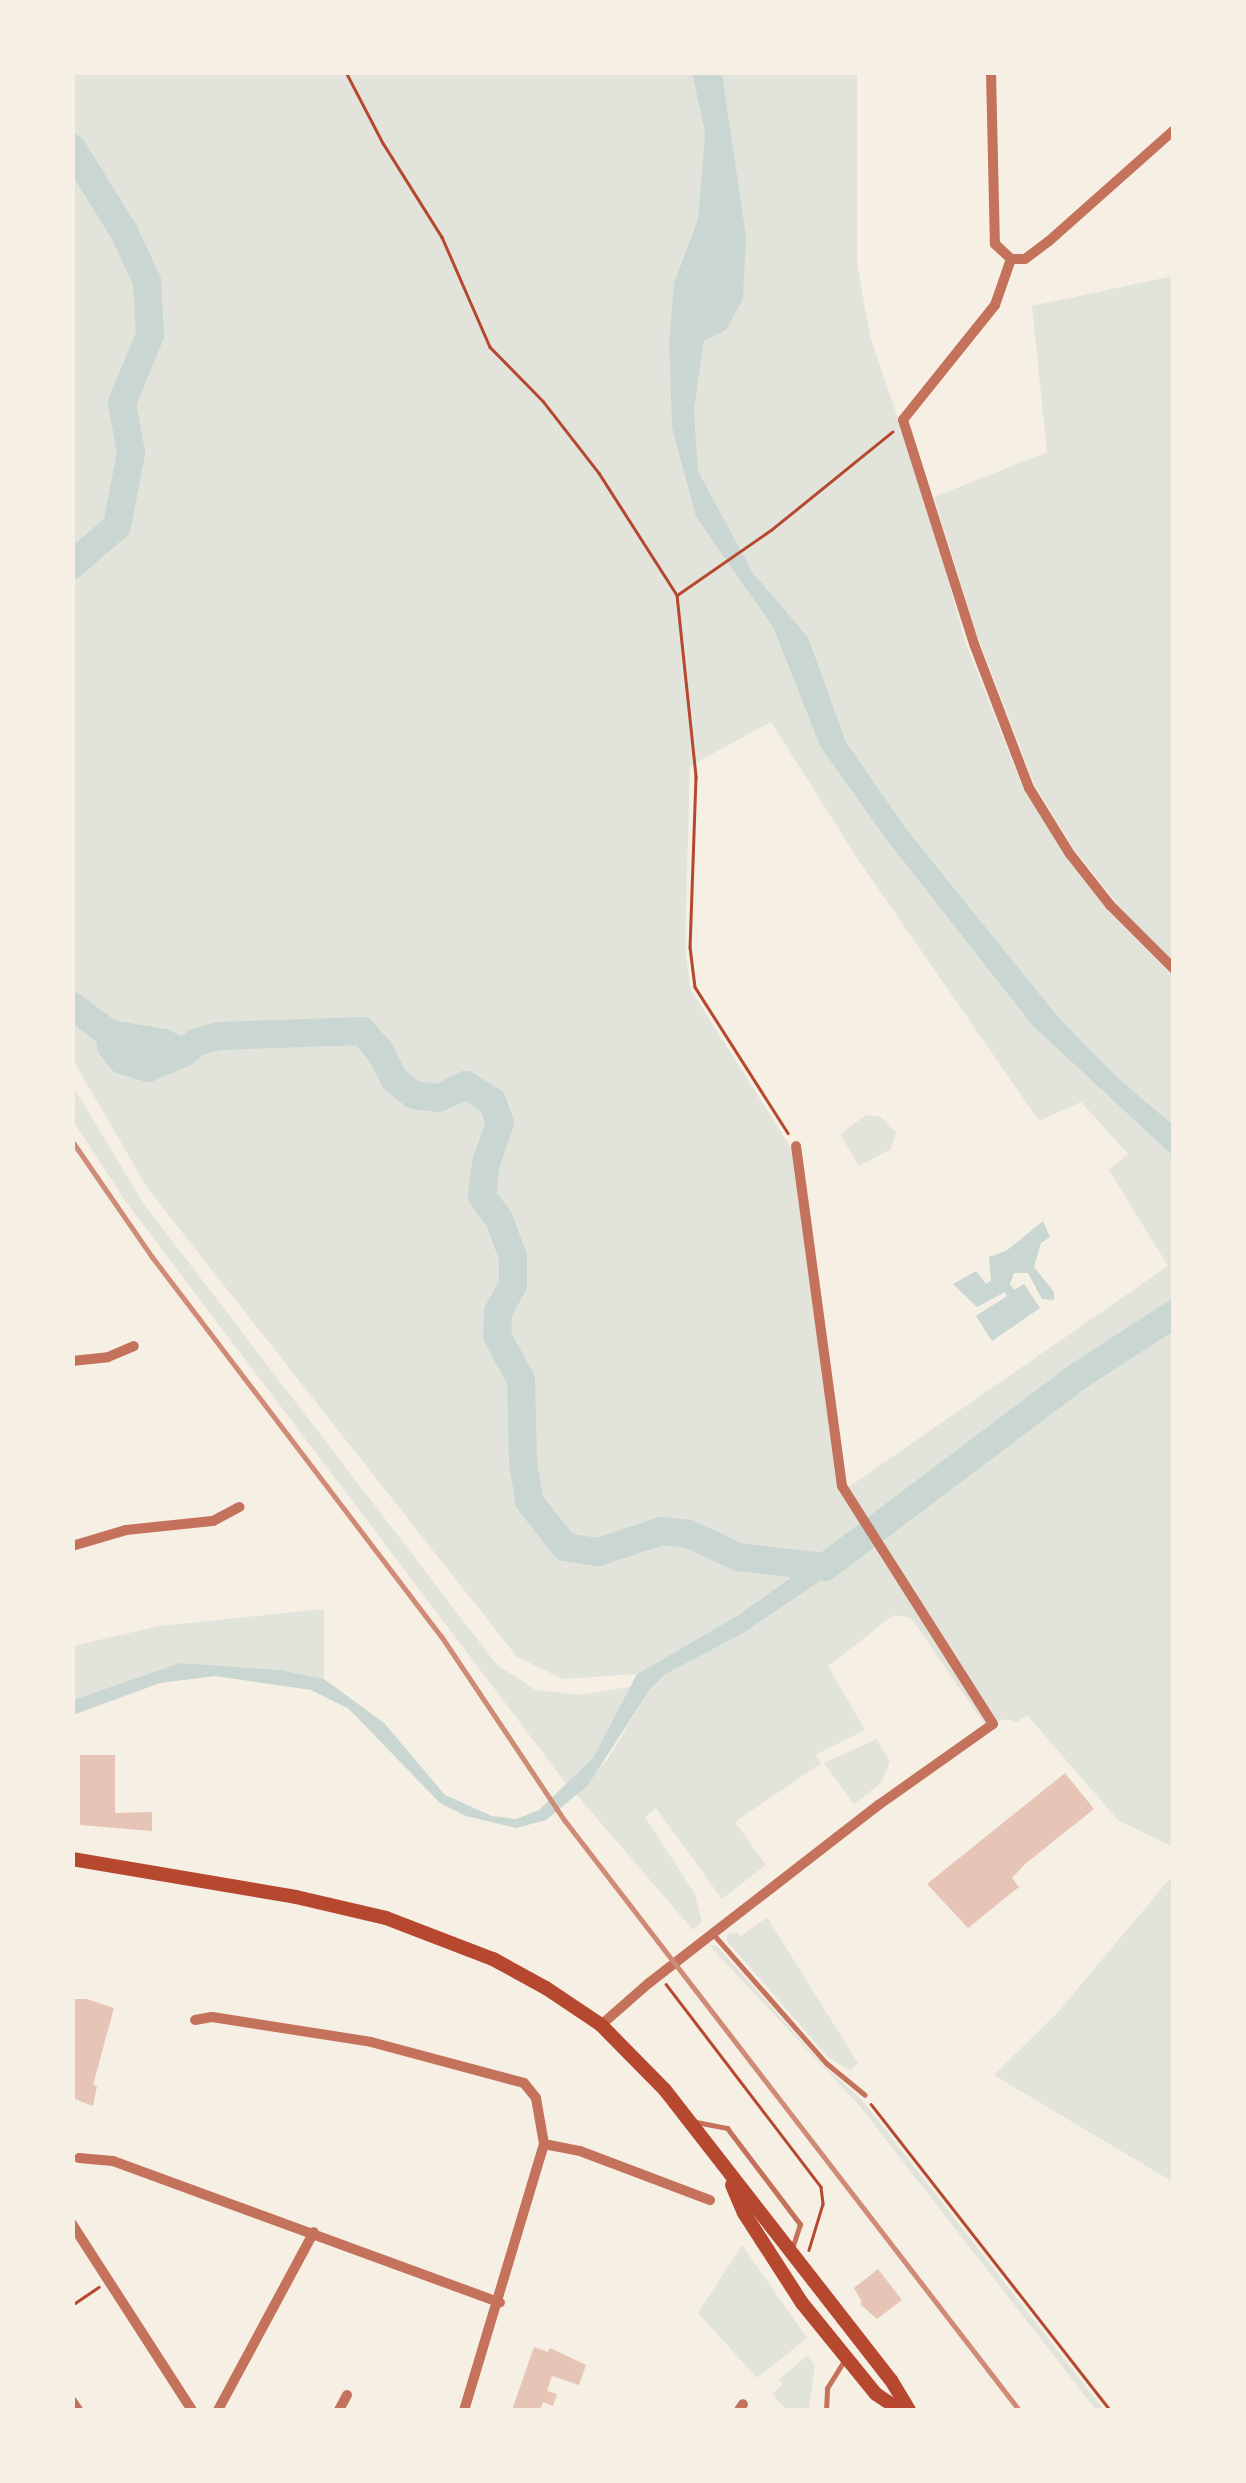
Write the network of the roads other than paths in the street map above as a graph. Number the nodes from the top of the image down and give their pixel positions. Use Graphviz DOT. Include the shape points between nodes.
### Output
graph roads {
  1 [pos="990,72"];
  2 [pos="1174,130"];
  3 [pos="1011,259"];
  4 [pos="1174,968"];
  5 [pos="796,1146"];
  6 [pos="134,1346"];
  7 [pos="72,1361"];
  8 [pos="239,1507"];
  9 [pos="72,1546"];
  10 [pos="72,1859"];
  11 [pos="713,1934"];
  12 [pos="195,2020"];
  13 [pos="601,2025"];
  14 [pos="865,2095"];
  15 [pos="691,2122"];
  16 [pos="544,2144"];
  17 [pos="75,2160"];
  18 [pos="728,2176"];
  19 [pos="710,2200"];
  20 [pos="72,2224"];
  21 [pos="314,2232"];
  22 [pos="791,2252"];
  23 [pos="500,2304"];
  24 [pos="845,2358"];
  25 [pos="346,2396"];
  26 [pos="72,2401"];
  27 [pos="78,2410"];
  28 [pos="192,2410"];
  29 [pos="218,2410"];
  30 [pos="338,2410"];
  31 [pos="464,2410"];
  32 [pos="826,2410"];
  33 [pos="900,2410"];
  34 [pos="909,2410"];
  1 -- 3 [label="street" via="995,244"];
  2 -- 3 [label="street" via="1049,242 1026,259"];
  3 -- 4 [label="street" via="995,305 903,420 974,644 1029,788 1110,906"];
  5 -- 11 [label="street" via="842,1486 993,1724"];
  6 -- 7 [label="street"];
  8 -- 9 [label="street" via="212,1520 116,1532"];
  10 -- 13 [label="main road" via="386,1918 493,1959"];
  11 -- 13 [label="street"];
  11 -- 14 [label="lane" via="826,2063"];
  12 -- 16 [label="street" via="212,2016 372,2042 524,2083 543,2116"];
  13 -- 15 [label="main road"];
  15 -- 18 [label="main road"];
  15 -- 22 [label="lane" via="726,2128 737,2142 800,2224"];
  16 -- 19 [label="street"];
  16 -- 23 [label="street"];
  17 -- 21 [label="street" via="112,2161"];
  18 -- 22 [label="main road"];
  18 -- 24 [label="main road" via="778,2266"];
  20 -- 28 [label="street"];
  21 -- 23 [label="street"];
  21 -- 29 [label="street"];
  22 -- 34 [label="main road"];
  23 -- 31 [label="street"];
  24 -- 32 [label="lane" via="827,2388"];
  24 -- 33 [label="main road"];
  25 -- 30 [label="street"];
  26 -- 27 [label="street"];
}
